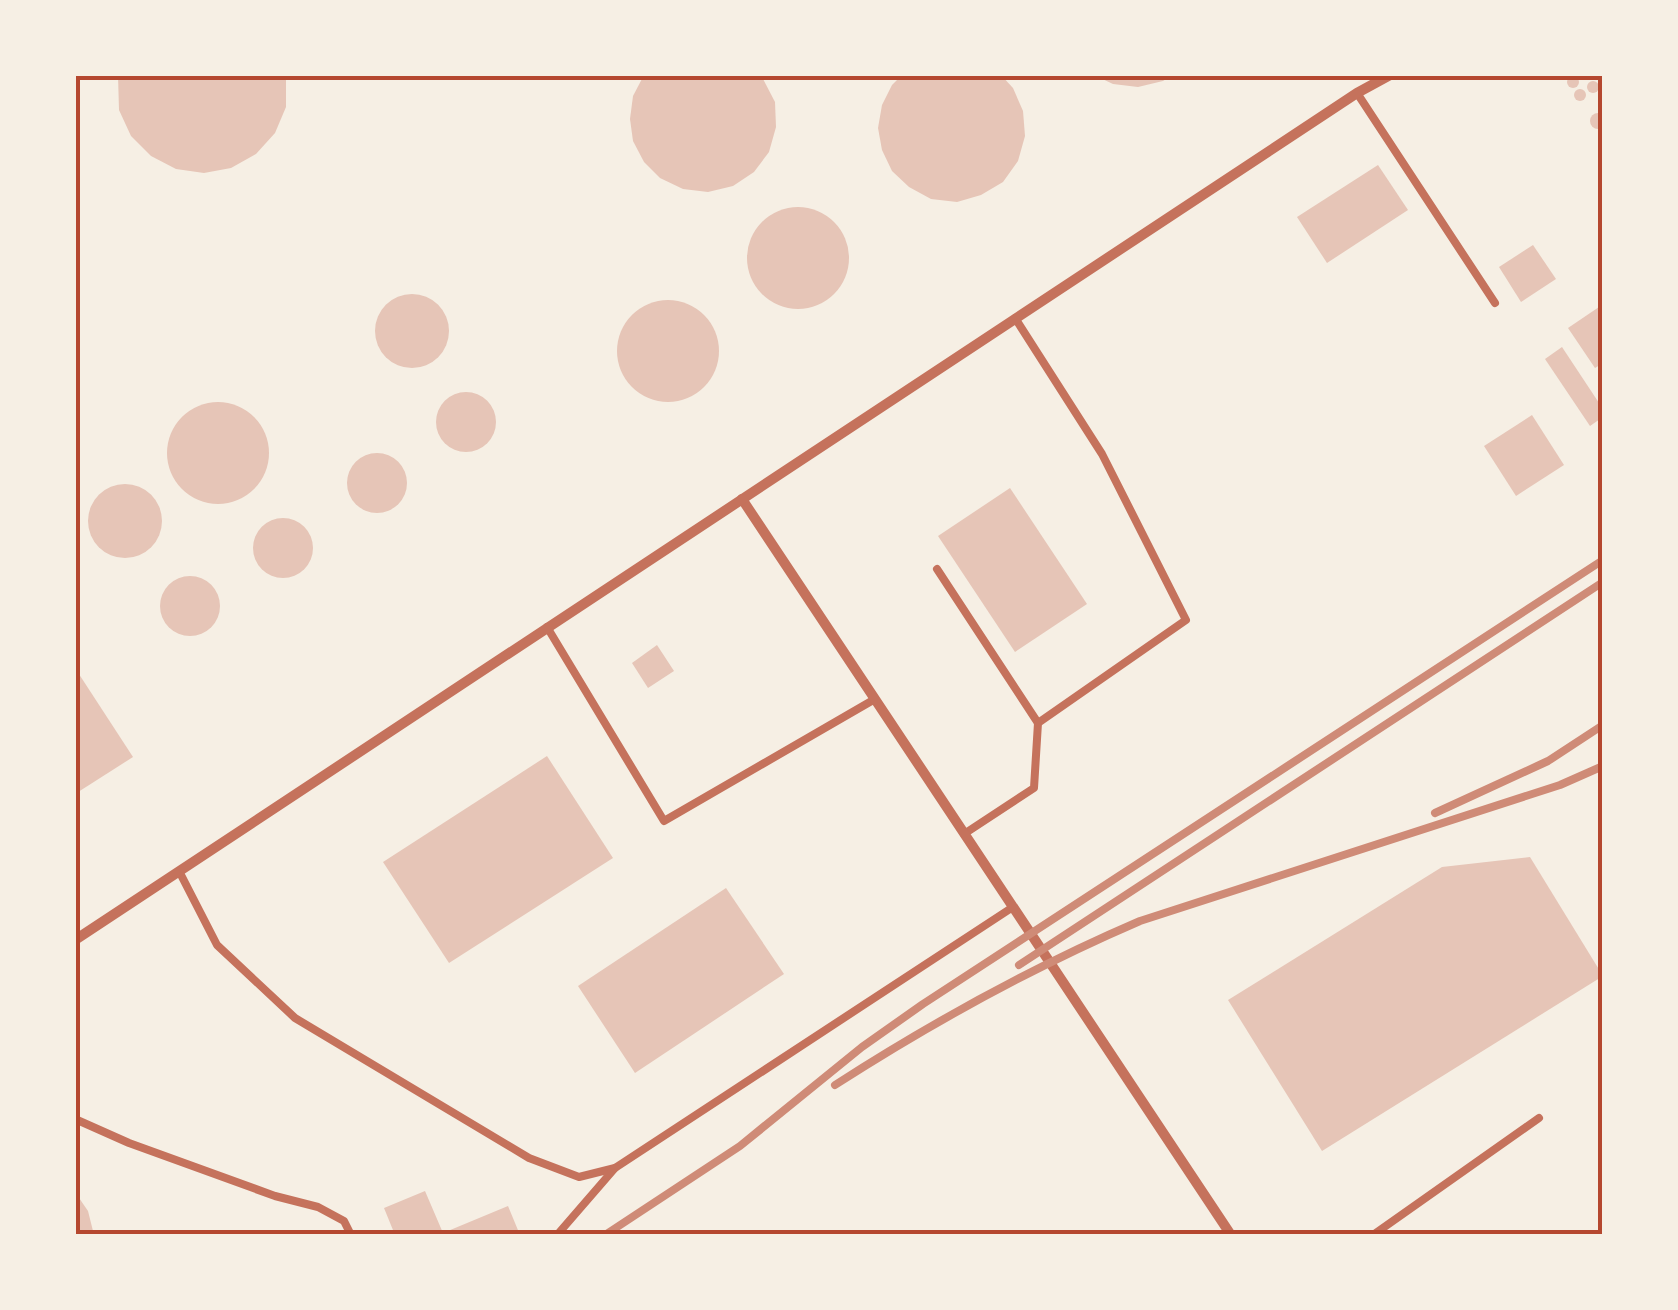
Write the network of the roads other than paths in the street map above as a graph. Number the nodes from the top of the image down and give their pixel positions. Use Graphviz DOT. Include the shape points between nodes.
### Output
graph roads {
  1 [pos="1390,75"];
  2 [pos="1357,93"];
  3 [pos="1495,303"];
  4 [pos="1016,318"];
  5 [pos="742,499"];
  6 [pos="937,569"];
  7 [pos="547,628"];
  8 [pos="874,699"];
  9 [pos="1038,723"];
  10 [pos="964,834"];
  11 [pos="179,871"];
  12 [pos="1013,907"];
  13 [pos="75,940"];
  14 [pos="1538,1118"];
  15 [pos="75,1119"];
  16 [pos="615,1168"];
  17 [pos="351,1235"];
  18 [pos="557,1235"];
  19 [pos="1231,1235"];
  20 [pos="1373,1235"];
  1 -- 2 [label="street"];
  2 -- 3 [label="lane"];
  2 -- 4 [label="street"];
  4 -- 5 [label="street"];
  4 -- 9 [label="lane" via="1102,454 1186,620"];
  5 -- 7 [label="street"];
  5 -- 8 [label="street"];
  6 -- 9 [label="lane"];
  7 -- 8 [label="lane" via="664,821"];
  7 -- 11 [label="street"];
  8 -- 10 [label="street"];
  9 -- 10 [label="lane" via="1034,788"];
  10 -- 12 [label="street"];
  11 -- 13 [label="street"];
  11 -- 16 [label="lane" via="217,945 295,1018 529,1158 579,1177"];
  12 -- 16 [label="lane"];
  12 -- 19 [label="street"];
  14 -- 20 [label="lane"];
  15 -- 17 [label="lane" via="318,1207 344,1221"];
  16 -- 18 [label="lane"];
}
